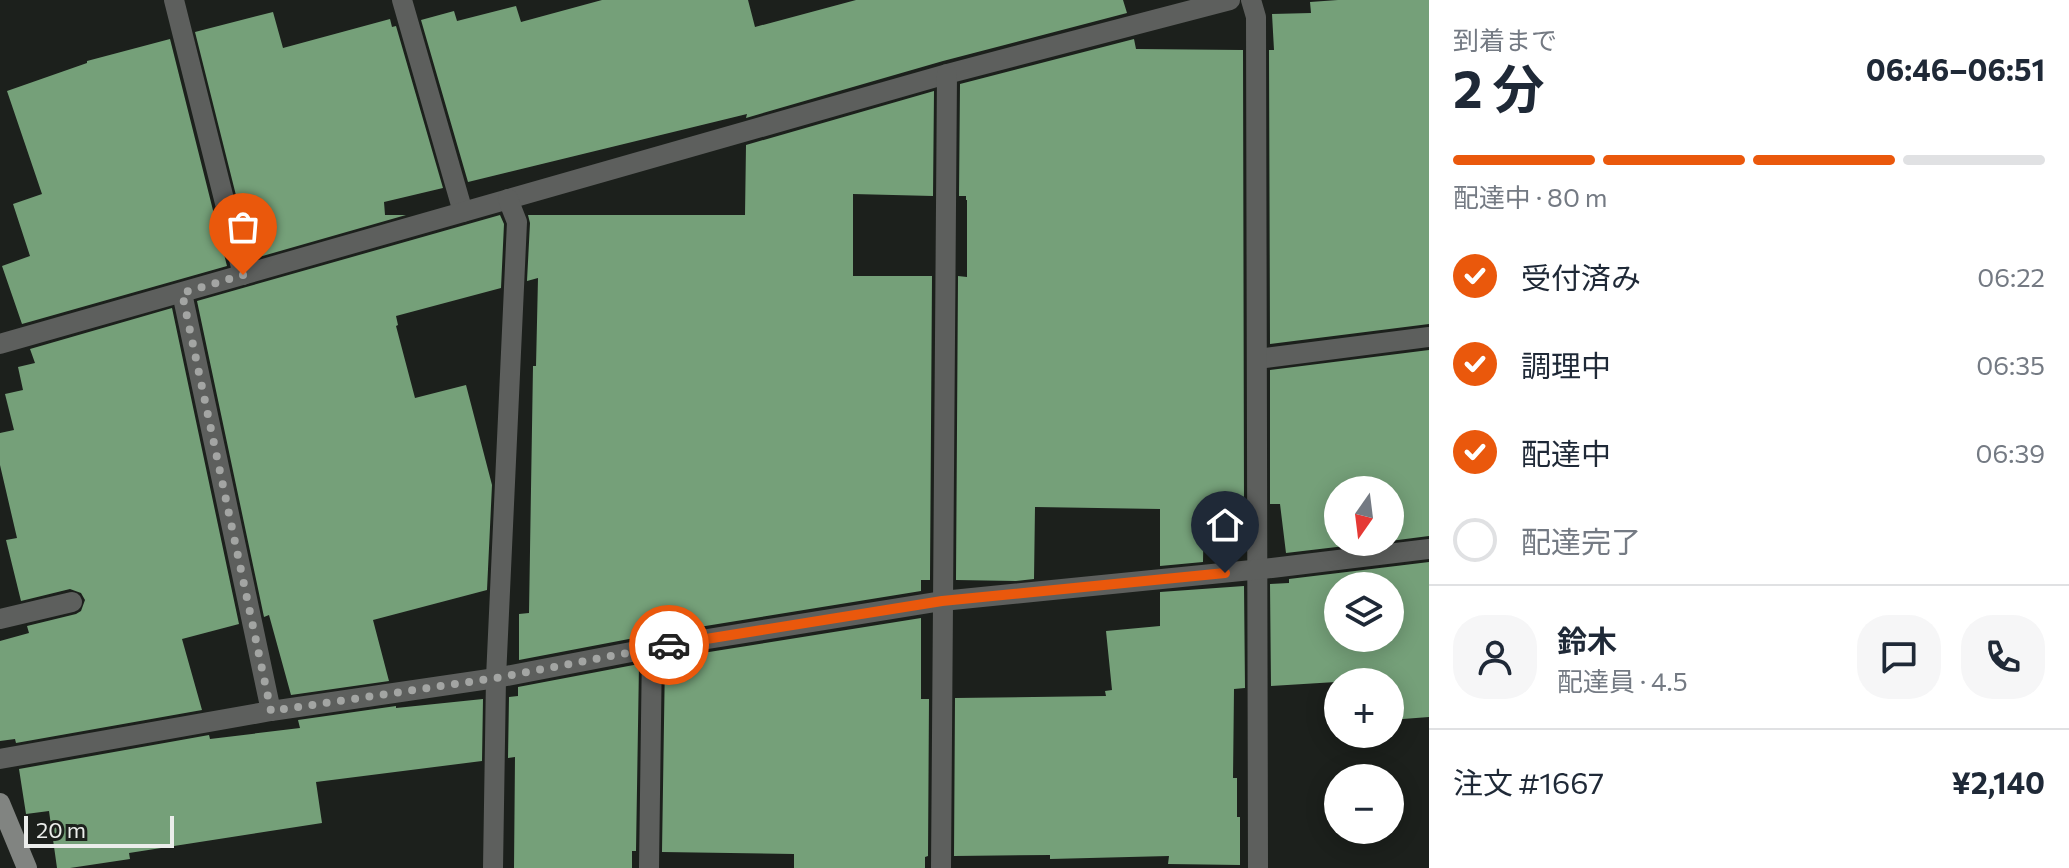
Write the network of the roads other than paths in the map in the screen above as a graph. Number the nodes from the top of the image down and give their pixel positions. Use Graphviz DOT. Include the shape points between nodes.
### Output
graph roads {
  1 [pos="174,0"];
  2 [pos="402,0"];
  3 [pos="1230,0"];
  4 [pos="1251,0"];
  5 [pos="947,74"];
  6 [pos="508,199"];
  7 [pos="463,212"];
  8 [pos="243,275"];
  9 [pos="182,293"];
  10 [pos="1429,337"];
  11 [pos="0,344"];
  12 [pos="1257,359"];
  13 [pos="1429,549"];
  14 [pos="1257,570"];
  15 [pos="942,601"];
  16 [pos="72,602"];
  17 [pos="0,619"];
  18 [pos="652,648"];
  19 [pos="496,678"];
  20 [pos="271,711"];
  21 [pos="0,759"];
  22 [pos="0,803"];
  23 [pos="27,868"];
  24 [pos="493,868"];
  25 [pos="649,868"];
  26 [pos="941,868"];
  27 [pos="1258,868"];
  1 -- 8 [label="street"];
  2 -- 7 [label="street"];
  3 -- 5 [label="street"];
  4 -- 12 [label="street" via="1256,17"];
  5 -- 6 [label="street"];
  5 -- 15 [label="street"];
  6 -- 7 [label="street"];
  6 -- 19 [label="street" via="517,222"];
  7 -- 8 [label="street"];
  8 -- 9 [label="street"];
  9 -- 11 [label="street"];
  9 -- 20 [label="street"];
  10 -- 12 [label="street"];
  12 -- 14 [label="street"];
  13 -- 14 [label="street"];
  14 -- 15 [label="street"];
  14 -- 27 [label="street"];
  15 -- 18 [label="street"];
  15 -- 26 [label="street"];
  16 -- 17 [label="street"];
  18 -- 19 [label="street"];
  18 -- 25 [label="street"];
  19 -- 20 [label="street"];
  19 -- 24 [label="street"];
  20 -- 21 [label="street"];
  22 -- 23 [label="main road"];
}
